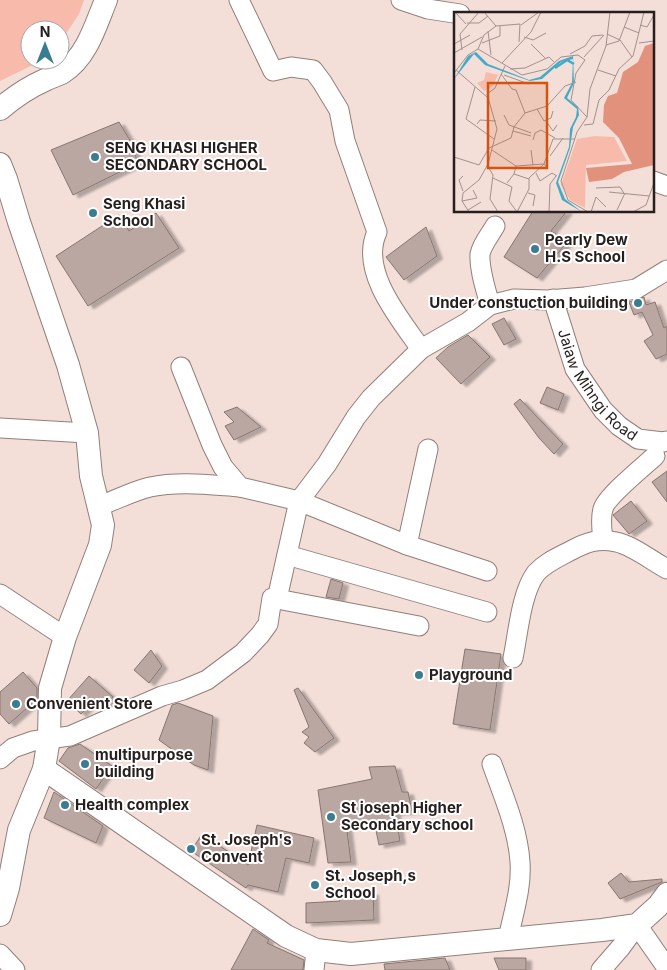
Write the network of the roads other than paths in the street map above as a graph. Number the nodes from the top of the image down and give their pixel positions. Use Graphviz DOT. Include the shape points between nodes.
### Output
graph roads {
  1 [pos="106,0"];
  2 [pos="239,0"];
  3 [pos="401,0"];
  4 [pos="454,13"];
  5 [pos="0,109"];
  6 [pos="2,172"];
  7 [pos="654,180"];
  8 [pos="667,186"];
  9 [pos="496,226"];
  10 [pos="667,270"];
  11 [pos="552,300"];
  12 [pos="490,305"];
  13 [pos="421,349"];
  14 [pos="181,367"];
  15 [pos="0,428"];
  16 [pos="87,433"];
  17 [pos="663,447"];
  18 [pos="428,449"];
  19 [pos="240,487"];
  20 [pos="299,501"];
  21 [pos="99,506"];
  22 [pos="603,540"];
  23 [pos="407,545"];
  24 [pos="287,555"];
  25 [pos="667,569"];
  26 [pos="487,571"];
  27 [pos="0,594"];
  28 [pos="277,600"];
  29 [pos="486,612"];
  30 [pos="419,626"];
  31 [pos="65,637"];
  32 [pos="513,658"];
  33 [pos="48,738"];
  34 [pos="0,759"];
  35 [pos="492,764"];
  36 [pos="44,769"];
  37 [pos="667,894"];
  38 [pos="0,915"];
  39 [pos="637,925"];
  40 [pos="508,939"];
  41 [pos="0,954"];
  42 [pos="315,960"];
  43 [pos="667,968"];
  44 [pos="15,970"];
  45 [pos="601,970"];
  1 -- 5 [label="street" via="79,58 64,72 45,80"];
  2 -- 13 [label="street" via="273,72 291,67 313,70 339,110 345,141 377,232 373,264 385,297"];
  3 -- 4 [label="street"];
  6 -- 16 [label="street" via="68,365"];
  7 -- 8 [label="street"];
  9 -- 12 [label="street" via="480,253"];
  10 -- 11 [label="street" via="636,289"];
  11 -- 12 [label="street" via="514,299"];
  11 -- 17 [label="street, Jaiaw Mihngi Road" via="575,369 603,410 638,439"];
  12 -- 13 [label="street" via="468,322"];
  13 -- 20 [label="street" via="371,398"];
  14 -- 19 [label="street" via="212,445 223,467"];
  15 -- 16 [label="street"];
  16 -- 21 [label="street" via="90,476"];
  17 -- 22 [label="street" via="603,507"];
  18 -- 23 [label="street"];
  19 -- 20 [label="street"];
  19 -- 21 [label="street" via="175,484 149,488"];
  20 -- 23 [label="street"];
  20 -- 24 [label="street"];
  21 -- 31 [label="street" via="103,525 100,545"];
  22 -- 25 [label="street" via="618,542"];
  22 -- 32 [label="street" via="588,542 547,563 536,573 524,601"];
  23 -- 26 [label="street"];
  24 -- 28 [label="street"];
  24 -- 29 [label="street"];
  27 -- 31 [label="street"];
  28 -- 30 [label="street"];
  28 -- 33 [label="street" via="272,598 268,624 260,635 243,653 207,680 70,736"];
  31 -- 33 [label="street" via="50,688"];
  33 -- 34 [label="street" via="13,748"];
  33 -- 36 [label="street"];
  35 -- 40 [label="street" via="508,810 520,862 519,888"];
  36 -- 38 [label="street" via="19,830"];
  36 -- 42 [label="street" via="286,936"];
  37 -- 39 [label="street"];
  39 -- 40 [label="street"];
  39 -- 43 [label="street"];
  39 -- 45 [label="street"];
  40 -- 42 [label="street"];
  41 -- 44 [label="street"];
}
